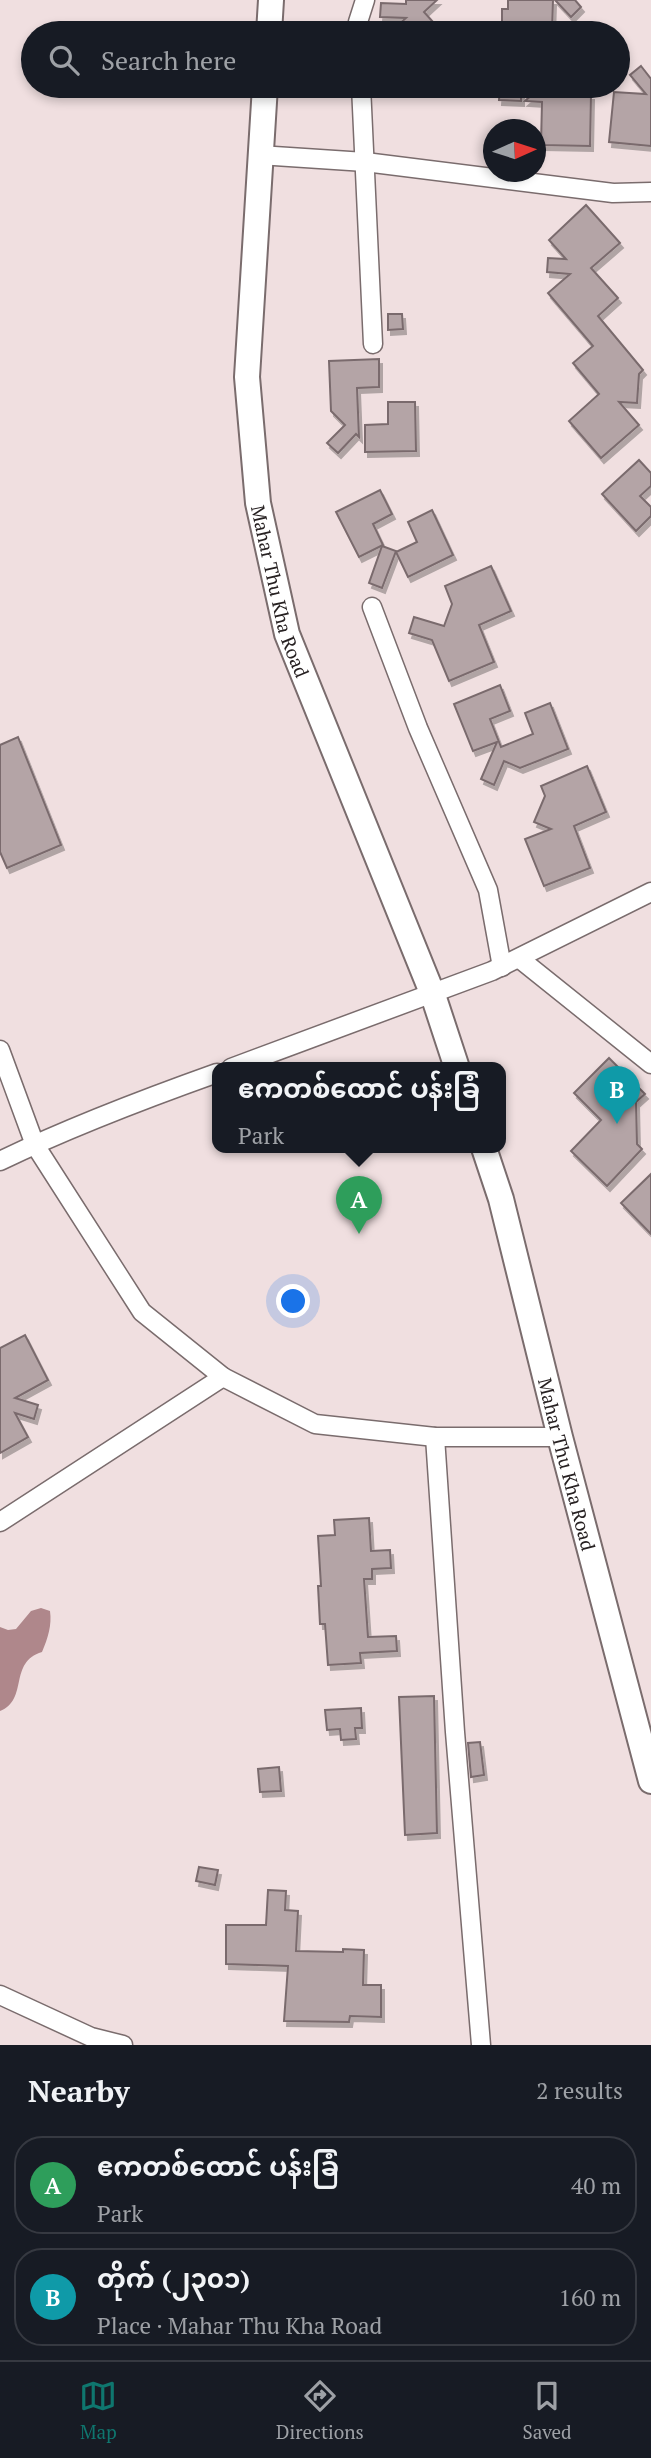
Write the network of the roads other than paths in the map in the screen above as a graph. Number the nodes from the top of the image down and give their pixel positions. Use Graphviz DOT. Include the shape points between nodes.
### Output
graph roads {
  1 [pos="271,0"];
  2 [pos="365,0"];
  3 [pos="270,21"];
  4 [pos="358,21"];
  5 [pos="264,98"];
  6 [pos="362,98"];
  7 [pos="260,155"];
  8 [pos="365,162"];
  9 [pos="651,192"];
  10 [pos="373,344"];
  11 [pos="372,607"];
  12 [pos="651,892"];
  13 [pos="520,959"];
  14 [pos="502,967"];
  15 [pos="433,995"];
  16 [pos="0,1050"];
  17 [pos="248,1062"];
  18 [pos="455,1062"];
  19 [pos="651,1064"];
  20 [pos="212,1075"];
  21 [pos="34,1144"];
  22 [pos="486,1153"];
  23 [pos="0,1161"];
  24 [pos="223,1377"];
  25 [pos="435,1437"];
  26 [pos="560,1437"];
  27 [pos="0,1522"];
  28 [pos="651,1781"];
  29 [pos="0,1995"];
  30 [pos="123,2045"];
  31 [pos="481,2045"];
  1 -- 3 [label="main road"];
  2 -- 4 [label="street"];
  5 -- 7 [label="main road, Mahar Thu Kha Road"];
  6 -- 8 [label="street"];
  7 -- 8 [label="street"];
  7 -- 15 [label="main road, Mahar Thu Kha Road" via="247,377 258,503 287,634"];
  8 -- 9 [label="street" via="613,193"];
  8 -- 10 [label="street"];
  11 -- 14 [label="street" via="488,890"];
  12 -- 13 [label="street"];
  13 -- 14 [label="street"];
  13 -- 19 [label="street"];
  14 -- 15 [label="street"];
  15 -- 17 [label="street"];
  15 -- 18 [label="main road, Mahar Thu Kha Road"];
  16 -- 21 [label="street"];
  20 -- 21 [label="street"];
  21 -- 23 [label="street"];
  21 -- 24 [label="street" via="142,1312"];
  22 -- 26 [label="main road, Mahar Thu Kha Road"];
  24 -- 25 [label="street" via="315,1424"];
  24 -- 27 [label="street"];
  25 -- 26 [label="street"];
  25 -- 31 [label="street"];
  26 -- 28 [label="main road, Mahar Thu Kha Road"];
  29 -- 30 [label="street" via="91,2037"];
}
